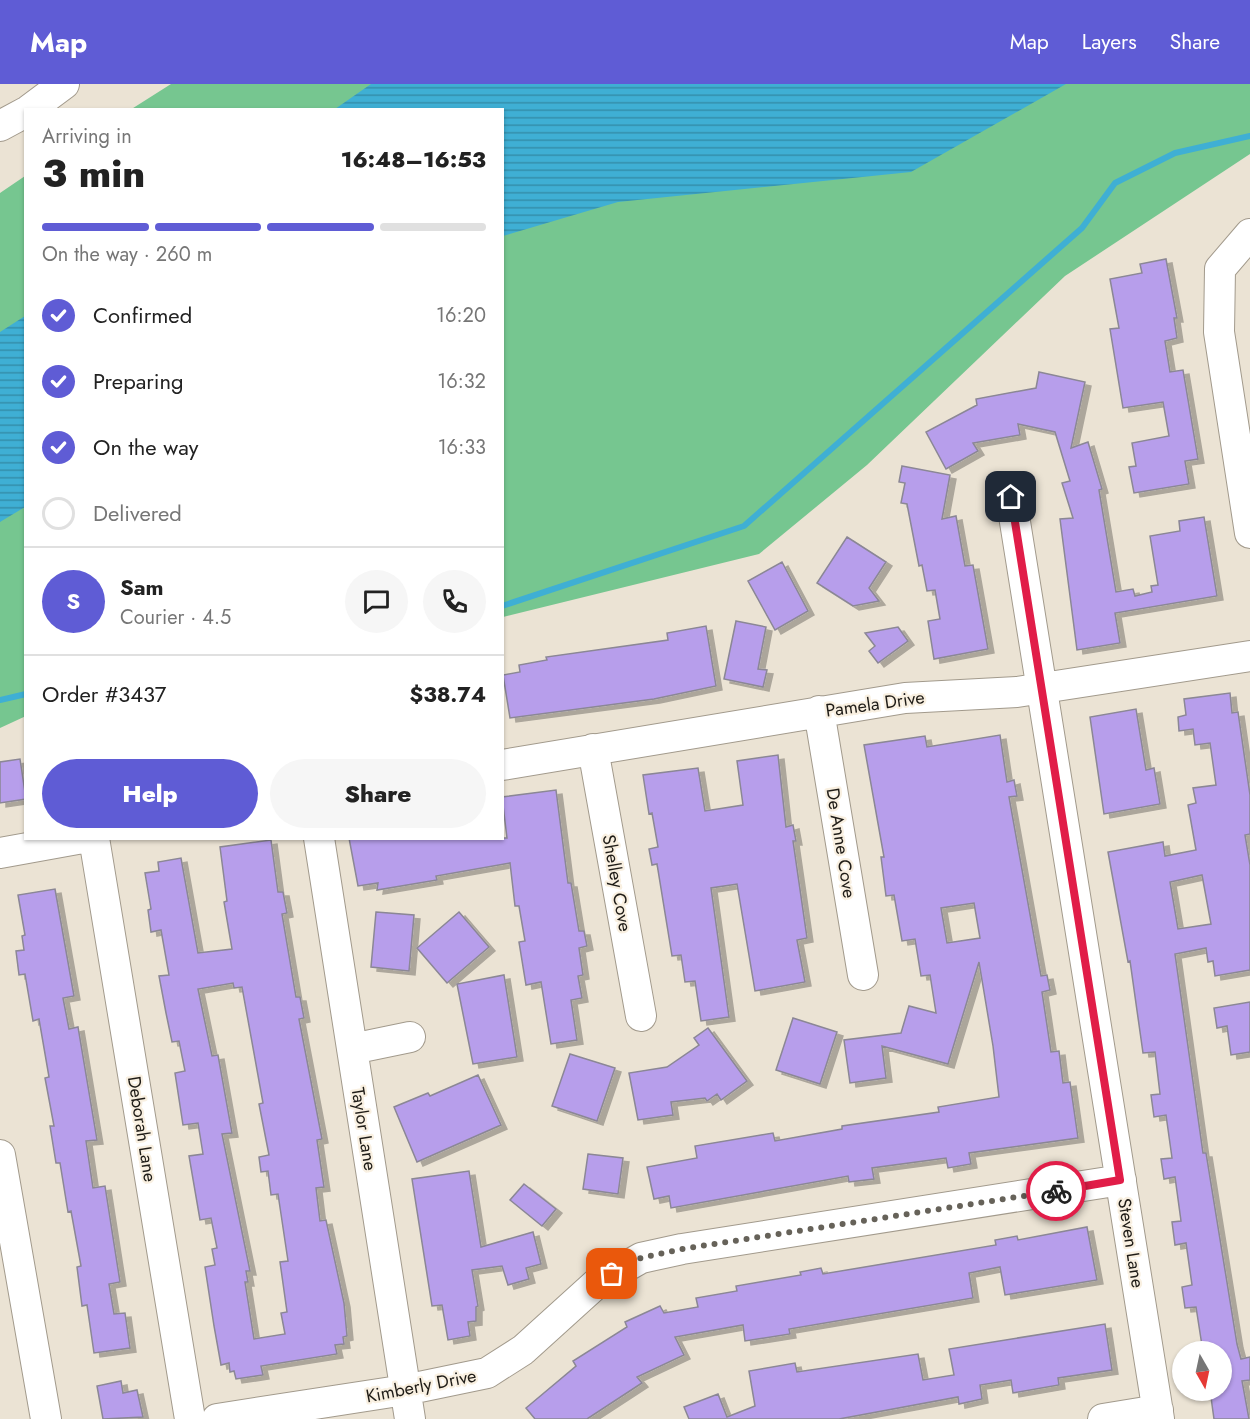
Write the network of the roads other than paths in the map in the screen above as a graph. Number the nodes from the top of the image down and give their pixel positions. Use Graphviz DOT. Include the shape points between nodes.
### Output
graph roads {
  1 [pos="64,84"];
  2 [pos="31,108"];
  3 [pos="24,113"];
  4 [pos="0,126"];
  5 [pos="1250,234"];
  6 [pos="1011,497"];
  7 [pos="1250,533"];
  8 [pos="1250,656"];
  9 [pos="1041,688"];
  10 [pos="819,711"];
  11 [pos="593,749"];
  12 [pos="504,765"];
  13 [pos="72,840"];
  14 [pos="94,840"];
  15 [pos="319,840"];
  16 [pos="0,853"];
  17 [pos="863,975"];
  18 [pos="641,1016"];
  19 [pos="410,1037"];
  20 [pos="352,1049"];
  21 [pos="0,1155"];
  22 [pos="1120,1180"];
  23 [pos="407,1405"];
  24 [pos="1158,1415"];
  25 [pos="46,1419"];
  26 [pos="190,1419"];
  27 [pos="217,1419"];
  28 [pos="1103,1419"];
  1 -- 2 [label="street"];
  3 -- 4 [label="street"];
  5 -- 7 [label="street" via="1220,269 1219,332"];
  6 -- 9 [label="street, Steven Lane"];
  8 -- 9 [label="street, Pamela Drive"];
  9 -- 10 [label="street, Pamela Drive" via="905,698"];
  9 -- 22 [label="street, Steven Lane"];
  10 -- 11 [label="street, Pamela Drive"];
  10 -- 17 [label="street, De Anne Cove"];
  11 -- 12 [label="street, Pamela Drive"];
  11 -- 18 [label="street, Shelley Cove"];
  13 -- 16 [label="street"];
  14 -- 26 [label="street, Deborah Lane"];
  15 -- 20 [label="street, Taylor Lane"];
  19 -- 20 [label="street"];
  20 -- 23 [label="street, Taylor Lane"];
  21 -- 25 [label="street"];
  22 -- 23 [label="street, Kimberly Drive" via="641,1258 597,1283 524,1350 487,1373"];
  22 -- 24 [label="street, Steven Lane"];
  23 -- 27 [label="street, Kimberly Drive"];
  24 -- 28 [label="street"];
}
